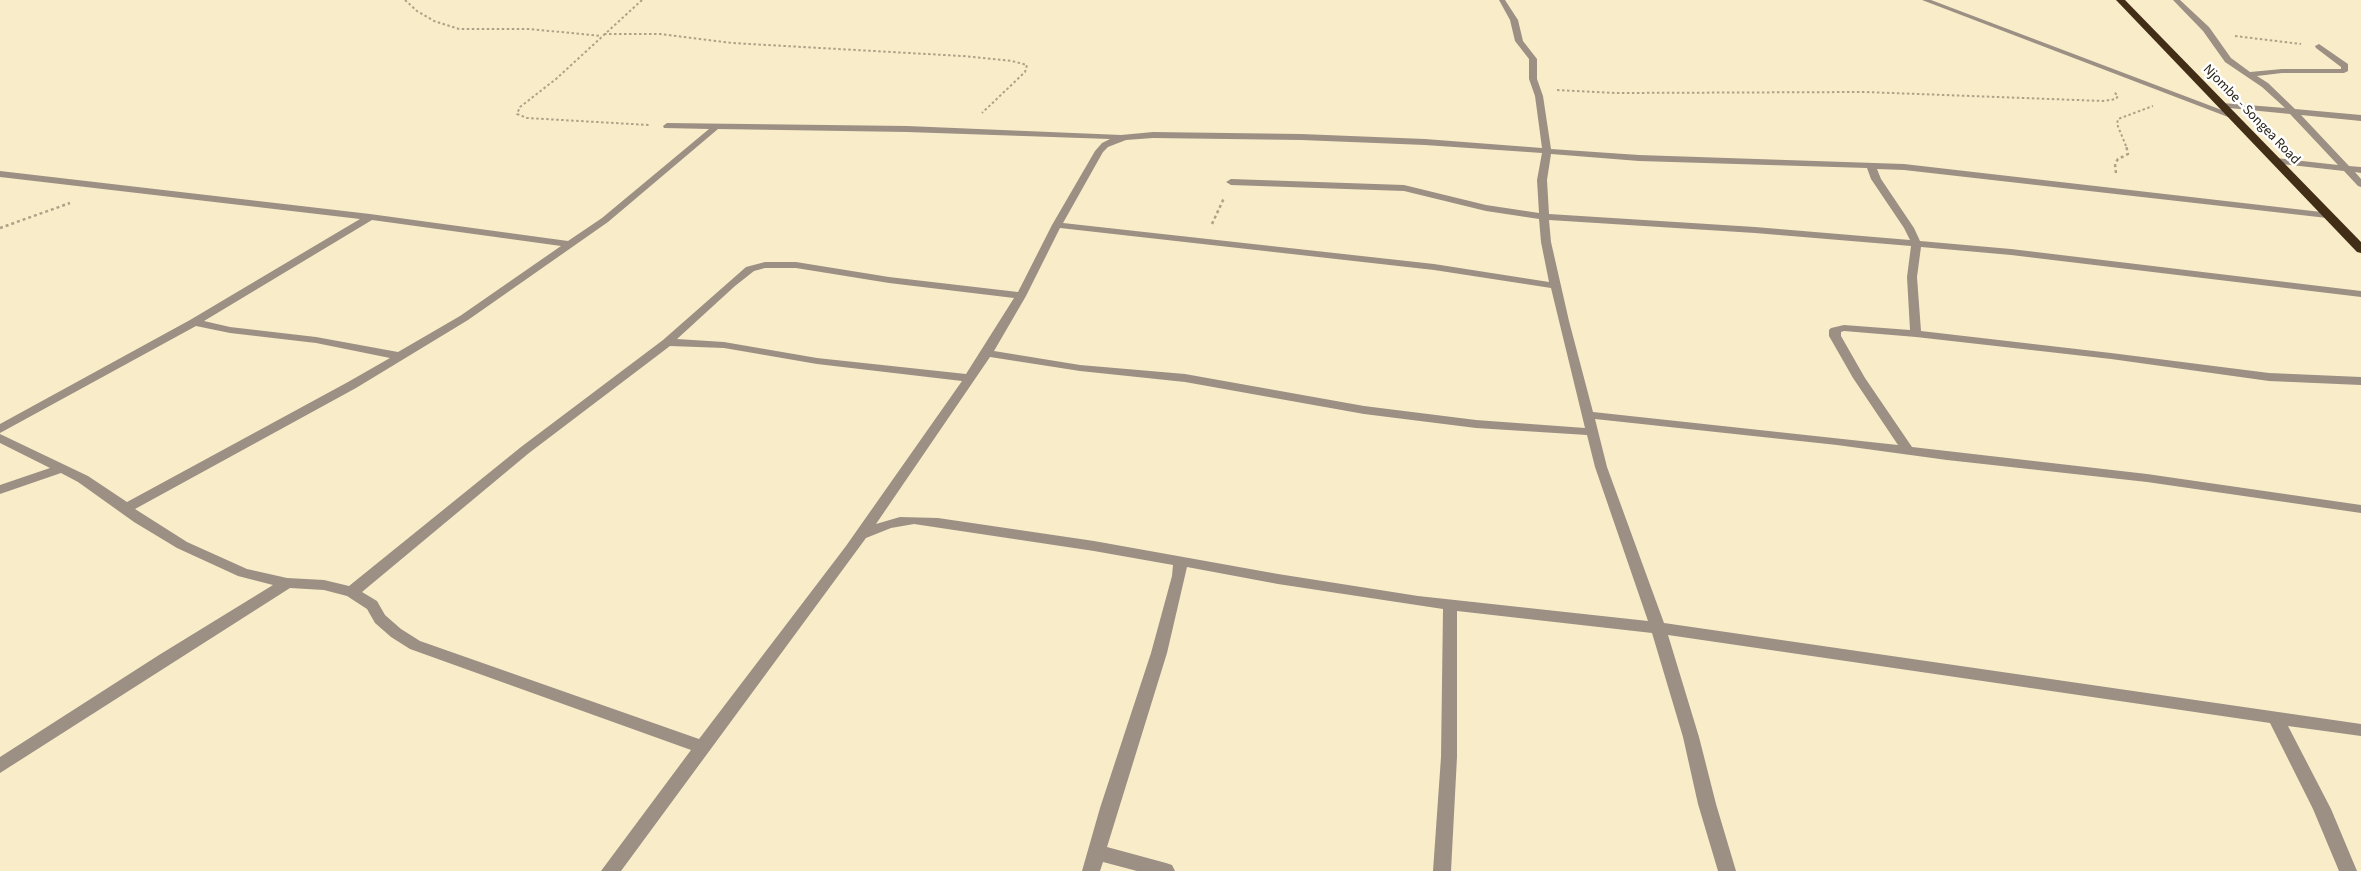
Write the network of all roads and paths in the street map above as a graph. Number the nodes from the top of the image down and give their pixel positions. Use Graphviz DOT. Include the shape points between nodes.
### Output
graph roads {
  1 [pos="405,0"];
  2 [pos="642,0"];
  3 [pos="1502,0"];
  4 [pos="1925,0"];
  5 [pos="2120,0"];
  6 [pos="2176,0"];
  7 [pos="2208,33"];
  8 [pos="603,35"];
  9 [pos="2318,46"];
  10 [pos="2096,64"];
  11 [pos="2250,74"];
  12 [pos="1536,89"];
  13 [pos="2194,101"];
  14 [pos="2222,104"];
  15 [pos="2292,111"];
  16 [pos="2231,115"];
  17 [pos="2361,118"];
  18 [pos="667,126"];
  19 [pos="715,128"];
  20 [pos="976,132"];
  21 [pos="1125,137"];
  22 [pos="1547,152"];
  23 [pos="2276,161"];
  24 [pos="1871,166"];
  25 [pos="2347,168"];
  26 [pos="2361,170"];
  27 [pos="0,174"];
  28 [pos="1232,182"];
  29 [pos="2361,184"];
  30 [pos="2118,190"];
  31 [pos="71,202"];
  32 [pos="2328,215"];
  33 [pos="370,217"];
  34 [pos="1544,217"];
  35 [pos="1057,225"];
  36 [pos="0,228"];
  37 [pos="1916,243"];
  38 [pos="570,244"];
  39 [pos="2361,249"];
  40 [pos="1555,286"];
  41 [pos="2361,294"];
  42 [pos="1021,296"];
  43 [pos="194,322"];
  44 [pos="1916,334"];
  45 [pos="667,342"];
  46 [pos="987,353"];
  47 [pos="399,356"];
  48 [pos="970,378"];
  49 [pos="2361,381"];
  50 [pos="1587,415"];
  51 [pos="0,429"];
  52 [pos="1592,432"];
  53 [pos="0,438"];
  54 [pos="1908,451"];
  55 [pos="62,468"];
  56 [pos="0,490"];
  57 [pos="126,508"];
  58 [pos="2361,509"];
  59 [pos="861,535"];
  60 [pos="1180,561"];
  61 [pos="287,582"];
  62 [pos="352,592"];
  63 [pos="1450,604"];
  64 [pos="1658,628"];
  65 [pos="2276,716"];
  66 [pos="2361,730"];
  67 [pos="702,748"];
  68 [pos="0,766"];
  69 [pos="1096,852"];
  70 [pos="610,871"];
  71 [pos="1091,871"];
  72 [pos="1166,871"];
  73 [pos="1442,871"];
  74 [pos="1727,871"];
  75 [pos="2348,871"];
  1 -- 8 [label="path" via="434,21 460,29 530,29"];
  2 -- 8 [label="path"];
  3 -- 12 [label="street" via="1514,20 1519,41 1533,59"];
  4 -- 10 [label="street"];
  5 -- 14 [label="highway, Njombe - Songea Road"];
  6 -- 7 [label="street"];
  7 -- 9 [label="path"];
  7 -- 11 [label="street" via="2228,60"];
  8 -- 18 [label="path" via="556,79 520,106 517,114 527,118"];
  8 -- 20 [label="path" via="660,34 732,43 962,56 1027,64 1025,72 978,118"];
  9 -- 11 [label="street" via="2345,66 2344,71 2282,70"];
  10 -- 12 [label="path" via="2118,96 2116,99 1815,92 1615,93"];
  10 -- 13 [label="street"];
  11 -- 15 [label="street"];
  12 -- 22 [label="street"];
  13 -- 16 [label="street"];
  13 -- 30 [label="path" via="2152,106 2118,119 2128,154 2115,164"];
  14 -- 15 [label="street"];
  14 -- 16 [label="highway, Njombe - Songea Road"];
  15 -- 17 [label="street"];
  15 -- 25 [label="street"];
  16 -- 23 [label="highway, Njombe - Songea Road"];
  18 -- 19 [label="street"];
  19 -- 20 [label="street" via="822,127"];
  19 -- 38 [label="street" via="606,220"];
  20 -- 21 [label="street"];
  21 -- 22 [label="street" via="1301,137"];
  21 -- 35 [label="street" via="1105,144 1099,151"];
  22 -- 24 [label="street"];
  22 -- 34 [label="street" via="1542,180"];
  23 -- 25 [label="street"];
  23 -- 32 [label="highway, Njombe - Songea Road"];
  24 -- 30 [label="street" via="1956,171"];
  24 -- 37 [label="street"];
  25 -- 26 [label="street"];
  25 -- 29 [label="street"];
  27 -- 33 [label="street"];
  28 -- 34 [label="street" via="1404,188 1486,208"];
  30 -- 32 [label="street"];
  31 -- 36 [label="path"];
  32 -- 39 [label="highway, Njombe - Songea Road"];
  33 -- 38 [label="street"];
  33 -- 43 [label="street"];
  34 -- 37 [label="street"];
  34 -- 40 [label="street"];
  35 -- 40 [label="street" via="1434,267"];
  35 -- 42 [label="street"];
  37 -- 41 [label="street"];
  37 -- 44 [label="street" via="1912,277"];
  38 -- 47 [label="street" via="464,318"];
  40 -- 50 [label="street"];
  42 -- 45 [label="street" via="796,265 765,265 750,269"];
  42 -- 46 [label="street"];
  43 -- 47 [label="street"];
  43 -- 51 [label="street"];
  44 -- 49 [label="street" via="2269,377"];
  44 -- 54 [label="street" via="1868,329 1834,330 1859,378"];
  45 -- 48 [label="street" via="724,345 826,363"];
  45 -- 62 [label="street" via="525,450"];
  46 -- 48 [label="street"];
  46 -- 52 [label="street" via="1080,368 1184,378 1364,410 1476,424"];
  47 -- 57 [label="street"];
  48 -- 59 [label="street"];
  50 -- 52 [label="street"];
  50 -- 54 [label="street" via="1837,440"];
  52 -- 64 [label="street" via="1601,467"];
  53 -- 55 [label="street"];
  54 -- 58 [label="street" via="2147,478"];
  55 -- 56 [label="street"];
  55 -- 57 [label="street"];
  57 -- 61 [label="street" via="182,545 243,573"];
  59 -- 60 [label="street" via="887,524 914,520 1011,532"];
  59 -- 67 [label="street"];
  60 -- 63 [label="street"];
  60 -- 69 [label="street" via="1159,653"];
  61 -- 62 [label="street" via="324,585"];
  61 -- 68 [label="street"];
  62 -- 67 [label="street" via="372,605 380,619 396,633 415,645"];
  63 -- 64 [label="street"];
  63 -- 73 [label="street" via="1449,757"];
  64 -- 65 [label="street"];
  64 -- 74 [label="street"];
  65 -- 66 [label="street"];
  65 -- 75 [label="street" via="2322,809"];
  67 -- 70 [label="street"];
  69 -- 71 [label="street"];
  69 -- 72 [label="street"];
}
